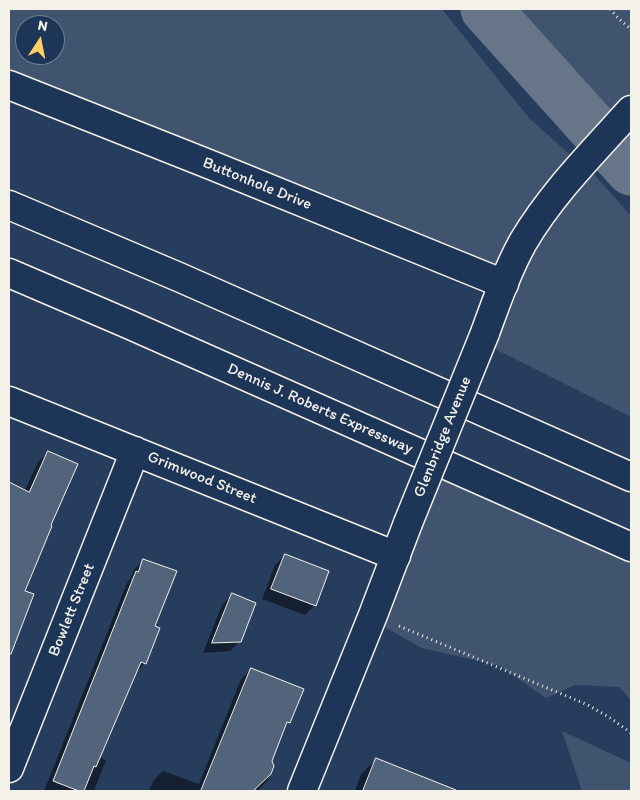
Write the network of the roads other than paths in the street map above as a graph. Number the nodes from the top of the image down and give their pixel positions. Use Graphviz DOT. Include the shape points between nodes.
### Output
graph roads {
  1 [pos="9,85"];
  2 [pos="631,110"];
  3 [pos="9,205"];
  4 [pos="9,273"];
  5 [pos="504,284"];
  6 [pos="9,401"];
  7 [pos="135,451"];
  8 [pos="631,477"];
  9 [pos="631,547"];
  10 [pos="396,556"];
  11 [pos="9,768"];
  12 [pos="302,791"];
  1 -- 5 [label="main road, Buttonhole Drive"];
  2 -- 5 [label="main road, Glenbridge Avenue" via="544,209 522,244"];
  3 -- 8 [label="main road"];
  4 -- 9 [label="main road, Dennis J. Roberts Expressway"];
  5 -- 10 [label="main road, Glenbridge Avenue, bridge"];
  6 -- 7 [label="main road, Grimwood Street"];
  7 -- 10 [label="main road, Grimwood Street"];
  7 -- 11 [label="main road, Bowlett Street"];
  10 -- 12 [label="main road, Glenbridge Avenue"];
}
